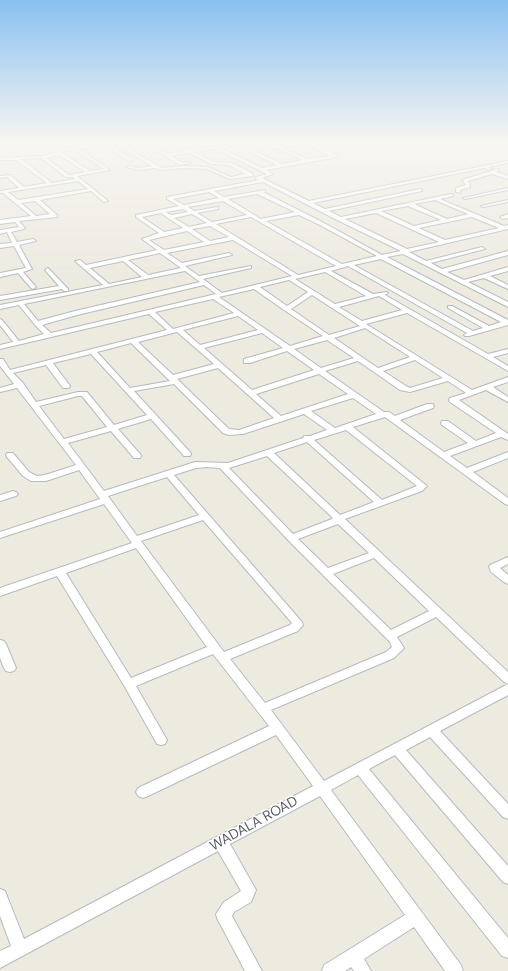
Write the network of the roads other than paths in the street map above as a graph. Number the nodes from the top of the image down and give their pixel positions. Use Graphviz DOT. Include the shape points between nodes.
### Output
graph roads {
  1 [pos="27,187"];
  2 [pos="44,187"];
  3 [pos="88,187"];
  4 [pos="222,187"];
  5 [pos="414,187"];
  6 [pos="465,187"];
  7 [pos="22,188"];
  8 [pos="278,188"];
  9 [pos="386,188"];
  10 [pos="508,189"];
  11 [pos="91,190"];
  12 [pos="208,190"];
  13 [pos="258,192"];
  14 [pos="366,192"];
  15 [pos="458,192"];
  16 [pos="4,193"];
  17 [pos="186,194"];
  18 [pos="402,194"];
  19 [pos="485,194"];
  20 [pos="346,196"];
  21 [pos="451,196"];
  22 [pos="223,198"];
  23 [pos="382,198"];
  24 [pos="434,198"];
  25 [pos="465,198"];
  26 [pos="36,199"];
  27 [pos="325,200"];
  28 [pos="106,201"];
  29 [pos="17,202"];
  30 [pos="507,202"];
  31 [pos="200,203"];
  32 [pos="308,203"];
  33 [pos="361,203"];
  34 [pos="409,204"];
  35 [pos="183,206"];
  36 [pos="483,206"];
  37 [pos="340,207"];
  38 [pos="216,208"];
  39 [pos="323,210"];
  40 [pos="160,211"];
  41 [pos="376,211"];
  42 [pos="193,212"];
  43 [pos="300,213"];
  44 [pos="253,215"];
  45 [pos="472,215"];
  46 [pos="35,217"];
  47 [pos="170,217"];
  48 [pos="339,219"];
  49 [pos="16,220"];
  50 [pos="262,220"];
  51 [pos="445,220"];
  52 [pos="0,222"];
  53 [pos="212,223"];
  54 [pos="187,228"];
  55 [pos="414,228"];
  56 [pos="506,228"];
  57 [pos="8,230"];
  58 [pos="0,232"];
  59 [pos="163,234"];
  60 [pos="234,238"];
  61 [pos="33,241"];
  62 [pos="445,242"];
  63 [pos="209,243"];
  64 [pos="15,244"];
  65 [pos="0,246"];
  66 [pos="482,249"];
  67 [pos="162,251"];
  68 [pos="405,252"];
  69 [pos="508,254"];
  70 [pos="229,255"];
  71 [pos="382,257"];
  72 [pos="124,259"];
  73 [pos="78,261"];
  74 [pos="426,263"];
  75 [pos="350,265"];
  76 [pos="84,267"];
  77 [pos="183,267"];
  78 [pos="249,267"];
  79 [pos="342,267"];
  80 [pos="508,269"];
  81 [pos="48,270"];
  82 [pos="326,270"];
  83 [pos="442,271"];
  84 [pos="20,272"];
  85 [pos="0,276"];
  86 [pos="485,276"];
  87 [pos="147,278"];
  88 [pos="197,278"];
  89 [pos="294,278"];
  90 [pos="463,282"];
  91 [pos="205,283"];
  92 [pos="108,286"];
  93 [pos="32,287"];
  94 [pos="63,287"];
  95 [pos="255,287"];
  96 [pos="508,287"];
  97 [pos="396,290"];
  98 [pos="312,292"];
  99 [pos="69,294"];
  100 [pos="379,294"];
  101 [pos="218,296"];
  102 [pos="371,296"];
  103 [pos="0,298"];
  104 [pos="508,298"];
  105 [pos="499,300"];
  106 [pos="20,303"];
  107 [pos="508,305"];
  108 [pos="0,306"];
  109 [pos="334,306"];
  110 [pos="450,307"];
  111 [pos="286,309"];
  112 [pos="121,310"];
  113 [pos="150,311"];
  114 [pos="407,311"];
  115 [pos="239,314"];
  116 [pos="0,321"];
  117 [pos="508,323"];
  118 [pos="37,324"];
  119 [pos="363,325"];
  120 [pos="488,328"];
  121 [pos="175,330"];
  122 [pos="263,331"];
  123 [pos="472,333"];
  124 [pos="49,335"];
  125 [pos="327,337"];
  126 [pos="455,338"];
  127 [pos="133,341"];
  128 [pos="17,343"];
  129 [pos="0,347"];
  130 [pos="199,347"];
  131 [pos="288,349"];
  132 [pos="92,351"];
  133 [pos="508,351"];
  134 [pos="487,357"];
  135 [pos="360,358"];
  136 [pos="415,358"];
  137 [pos="0,361"];
  138 [pos="247,361"];
  139 [pos="48,362"];
  140 [pos="220,365"];
  141 [pos="508,369"];
  142 [pos="378,370"];
  143 [pos="319,371"];
  144 [pos="10,372"];
  145 [pos="448,379"];
  146 [pos="508,379"];
  147 [pos="174,380"];
  148 [pos="20,385"];
  149 [pos="66,386"];
  150 [pos="487,387"];
  151 [pos="0,390"];
  152 [pos="129,390"];
  153 [pos="470,392"];
  154 [pos="251,393"];
  155 [pos="353,395"];
  156 [pos="508,400"];
  157 [pos="35,405"];
  158 [pos="430,406"];
  159 [pos="306,411"];
  160 [pos="381,414"];
  161 [pos="153,416"];
  162 [pos="280,419"];
  163 [pos="395,419"];
  164 [pos="445,423"];
  165 [pos="346,426"];
  166 [pos="113,428"];
  167 [pos="332,430"];
  168 [pos="505,436"];
  169 [pos="307,438"];
  170 [pos="63,442"];
  171 [pos="475,444"];
  172 [pos="268,452"];
  173 [pos="187,454"];
  174 [pos="10,455"];
  175 [pos="444,455"];
  176 [pos="508,455"];
  177 [pos="137,456"];
  178 [pos="81,466"];
  179 [pos="223,466"];
  180 [pos="466,472"];
  181 [pos="168,474"];
  182 [pos="13,494"];
  183 [pos="104,497"];
  184 [pos="0,498"];
  185 [pos="508,502"];
  186 [pos="380,503"];
  187 [pos="205,516"];
  188 [pos="338,520"];
  189 [pos="0,535"];
  190 [pos="291,538"];
  191 [pos="137,542"];
  192 [pos="375,554"];
  193 [pos="508,560"];
  194 [pos="60,572"];
  195 [pos="326,573"];
  196 [pos="508,580"];
  197 [pos="0,592"];
  198 [pos="437,612"];
  199 [pos="390,636"];
  200 [pos="0,644"];
  201 [pos="215,648"];
  202 [pos="222,658"];
  203 [pos="10,668"];
  204 [pos="508,679"];
  205 [pos="129,684"];
  206 [pos="508,689"];
  207 [pos="262,709"];
  208 [pos="278,728"];
  209 [pos="431,730"];
  210 [pos="161,740"];
  211 [pos="397,748"];
  212 [pos="360,768"];
  213 [pos="322,787"];
  214 [pos="143,792"];
  215 [pos="508,813"];
  216 [pos="222,842"];
  217 [pos="508,877"];
  218 [pos="0,896"];
  219 [pos="415,918"];
  220 [pos="20,950"];
  221 [pos="508,950"];
  222 [pos="354,956"];
  223 [pos="0,960"];
  224 [pos="254,971"];
  225 [pos="330,971"];
  226 [pos="363,971"];
  227 [pos="455,971"];
  1 -- 7 [label="street"];
  2 -- 16 [label="street"];
  3 -- 11 [label="street"];
  4 -- 12 [label="street"];
  5 -- 18 [label="street" via="420,190"];
  6 -- 15 [label="street"];
  7 -- 16 [label="street"];
  8 -- 13 [label="street"];
  8 -- 32 [label="street"];
  9 -- 14 [label="street"];
  9 -- 18 [label="street"];
  10 -- 19 [label="street"];
  11 -- 26 [label="street"];
  11 -- 28 [label="street"];
  12 -- 17 [label="street"];
  12 -- 22 [label="street"];
  13 -- 22 [label="street"];
  13 -- 43 [label="street"];
  14 -- 20 [label="street"];
  14 -- 23 [label="street"];
  16 -- 29 [label="street"];
  17 -- 31 [label="street"];
  17 -- 35 [label="street" via="169,198"];
  18 -- 23 [label="street"];
  19 -- 25 [label="street"];
  19 -- 30 [label="street"];
  20 -- 27 [label="street"];
  20 -- 33 [label="street"];
  21 -- 24 [label="street"];
  22 -- 31 [label="street"];
  22 -- 44 [label="street"];
  23 -- 33 [label="street"];
  24 -- 34 [label="street"];
  24 -- 45 [label="street"];
  26 -- 29 [label="street"];
  26 -- 46 [label="street" via="56,216"];
  27 -- 32 [label="street"];
  27 -- 37 [label="street"];
  29 -- 46 [label="street"];
  30 -- 36 [label="street"];
  31 -- 35 [label="street"];
  32 -- 39 [label="street"];
  33 -- 37 [label="street"];
  34 -- 41 [label="street"];
  34 -- 51 [label="street"];
  35 -- 40 [label="street"];
  35 -- 42 [label="street"];
  37 -- 39 [label="street"];
  38 -- 42 [label="street"];
  39 -- 48 [label="street"];
  40 -- 47 [label="street"];
  40 -- 59 [label="street" via="138,216"];
  41 -- 48 [label="street"];
  41 -- 55 [label="street"];
  42 -- 47 [label="street"];
  42 -- 53 [label="street"];
  43 -- 50 [label="street"];
  43 -- 71 [label="street"];
  44 -- 50 [label="street"];
  44 -- 53 [label="street"];
  45 -- 51 [label="street"];
  45 -- 56 [label="street"];
  46 -- 49 [label="street"];
  47 -- 54 [label="street"];
  48 -- 68 [label="street"];
  49 -- 52 [label="street"];
  49 -- 57 [label="street" via="22,228"];
  50 -- 79 [label="street"];
  51 -- 55 [label="street"];
  53 -- 54 [label="street"];
  53 -- 60 [label="street"];
  54 -- 59 [label="street"];
  54 -- 63 [label="street"];
  55 -- 62 [label="street"];
  56 -- 62 [label="street"];
  57 -- 58 [label="street"];
  57 -- 64 [label="street"];
  59 -- 67 [label="street" via="145,239"];
  60 -- 63 [label="street"];
  60 -- 89 [label="street"];
  61 -- 64 [label="street"];
  62 -- 68 [label="street"];
  63 -- 67 [label="street"];
  64 -- 65 [label="street"];
  64 -- 84 [label="street" via="29,268"];
  66 -- 74 [label="street"];
  67 -- 72 [label="street"];
  67 -- 77 [label="street"];
  68 -- 71 [label="street"];
  68 -- 74 [label="street"];
  69 -- 83 [label="street"];
  70 -- 77 [label="street"];
  71 -- 75 [label="street"];
  71 -- 117 [label="street"];
  72 -- 76 [label="street"];
  72 -- 87 [label="street"];
  73 -- 76 [label="street"];
  74 -- 83 [label="street"];
  75 -- 79 [label="street"];
  75 -- 97 [label="street"];
  76 -- 92 [label="street"];
  77 -- 87 [label="street"];
  77 -- 88 [label="street"];
  78 -- 88 [label="street"];
  79 -- 82 [label="street"];
  80 -- 86 [label="street"];
  81 -- 94 [label="street"];
  82 -- 89 [label="street"];
  82 -- 102 [label="street"];
  83 -- 90 [label="street"];
  84 -- 85 [label="street"];
  84 -- 93 [label="street"];
  86 -- 90 [label="street"];
  86 -- 96 [label="street"];
  87 -- 92 [label="street"];
  88 -- 91 [label="street"];
  89 -- 95 [label="street"];
  89 -- 98 [label="street"];
  90 -- 105 [label="street"];
  91 -- 101 [label="street"];
  91 -- 112 [label="street"];
  92 -- 99 [label="street"];
  94 -- 99 [label="street"];
  94 -- 103 [label="street"];
  95 -- 101 [label="street"];
  95 -- 111 [label="street"];
  97 -- 100 [label="street"];
  97 -- 123 [label="street"];
  98 -- 109 [label="street"];
  98 -- 111 [label="street"];
  99 -- 106 [label="street"];
  100 -- 102 [label="street"];
  100 -- 114 [label="street"];
  101 -- 113 [label="street"];
  101 -- 115 [label="street"];
  102 -- 109 [label="street"];
  104 -- 105 [label="street"];
  105 -- 107 [label="street"];
  106 -- 108 [label="street"];
  106 -- 118 [label="street"];
  109 -- 119 [label="street"];
  110 -- 120 [label="street"];
  111 -- 125 [label="street"];
  112 -- 113 [label="street"];
  112 -- 118 [label="street" via="67,314"];
  112 -- 124 [label="street"];
  113 -- 121 [label="street"];
  114 -- 119 [label="street"];
  114 -- 126 [label="street"];
  115 -- 121 [label="street"];
  115 -- 122 [label="street"];
  116 -- 128 [label="street"];
  117 -- 120 [label="street"];
  118 -- 124 [label="street"];
  119 -- 125 [label="street"];
  119 -- 136 [label="street"];
  120 -- 123 [label="street"];
  121 -- 127 [label="street"];
  121 -- 130 [label="street"];
  122 -- 130 [label="street"];
  122 -- 131 [label="street"];
  123 -- 126 [label="street"];
  124 -- 128 [label="street"];
  125 -- 131 [label="street"];
  125 -- 135 [label="street"];
  126 -- 134 [label="street"];
  127 -- 132 [label="street"];
  127 -- 147 [label="street"];
  128 -- 129 [label="street"];
  130 -- 140 [label="street"];
  131 -- 138 [label="street"];
  131 -- 143 [label="street"];
  132 -- 139 [label="street"];
  132 -- 152 [label="street"];
  133 -- 134 [label="street"];
  134 -- 141 [label="street"];
  135 -- 142 [label="street"];
  135 -- 143 [label="street"];
  136 -- 142 [label="street"];
  136 -- 145 [label="street"];
  137 -- 144 [label="street"];
  139 -- 144 [label="street"];
  139 -- 149 [label="street"];
  140 -- 147 [label="street"];
  140 -- 154 [label="street"];
  142 -- 145 [label="street" via="406,389 415,389"];
  143 -- 154 [label="street"];
  143 -- 155 [label="street"];
  144 -- 148 [label="street"];
  145 -- 153 [label="street"];
  146 -- 150 [label="street"];
  147 -- 152 [label="street"];
  147 -- 162 [label="street" via="228,432 240,432"];
  148 -- 151 [label="street"];
  148 -- 157 [label="street"];
  150 -- 153 [label="street"];
  150 -- 156 [label="street"];
  152 -- 161 [label="street"];
  153 -- 168 [label="street" via="453,400"];
  154 -- 162 [label="street"];
  155 -- 159 [label="street"];
  155 -- 160 [label="street"];
  157 -- 166 [label="street" via="84,394"];
  157 -- 170 [label="street"];
  158 -- 163 [label="street"];
  159 -- 162 [label="street"];
  159 -- 167 [label="street"];
  160 -- 163 [label="street" via="388,414"];
  160 -- 165 [label="street"];
  161 -- 166 [label="street"];
  161 -- 173 [label="street"];
  163 -- 175 [label="street"];
  164 -- 171 [label="street"];
  165 -- 167 [label="street"];
  165 -- 186 [label="street" via="422,486"];
  166 -- 170 [label="street"];
  166 -- 177 [label="street"];
  167 -- 169 [label="street"];
  168 -- 171 [label="street"];
  169 -- 172 [label="street"];
  169 -- 186 [label="street"];
  170 -- 178 [label="street"];
  171 -- 175 [label="street"];
  172 -- 179 [label="street"];
  172 -- 188 [label="street"];
  174 -- 178 [label="street" via="26,474 37,479"];
  175 -- 180 [label="street"];
  176 -- 180 [label="street"];
  178 -- 183 [label="street"];
  179 -- 181 [label="street" via="200,464"];
  179 -- 190 [label="street"];
  180 -- 185 [label="street"];
  181 -- 183 [label="street"];
  181 -- 187 [label="street"];
  182 -- 184 [label="street"];
  183 -- 189 [label="street"];
  183 -- 191 [label="street"];
  186 -- 188 [label="street"];
  187 -- 191 [label="street"];
  187 -- 202 [label="street" via="297,622 294,628"];
  188 -- 190 [label="street"];
  188 -- 192 [label="street"];
  190 -- 195 [label="street"];
  191 -- 194 [label="street"];
  191 -- 201 [label="street"];
  192 -- 195 [label="street"];
  192 -- 198 [label="street"];
  193 -- 196 [label="street" via="494,567"];
  194 -- 197 [label="street"];
  194 -- 205 [label="street"];
  195 -- 199 [label="street"];
  198 -- 199 [label="street"];
  198 -- 204 [label="street"];
  199 -- 207 [label="street" via="398,648 390,655"];
  200 -- 203 [label="street"];
  201 -- 202 [label="street"];
  201 -- 205 [label="street"];
  202 -- 207 [label="street"];
  205 -- 210 [label="street"];
  206 -- 209 [label="street, WADALA ROAD"];
  207 -- 208 [label="street"];
  208 -- 213 [label="street"];
  208 -- 214 [label="street"];
  209 -- 211 [label="street, WADALA ROAD"];
  209 -- 215 [label="street"];
  211 -- 212 [label="street, WADALA ROAD"];
  211 -- 217 [label="street"];
  212 -- 213 [label="street, WADALA ROAD"];
  212 -- 221 [label="street"];
  213 -- 216 [label="street, WADALA ROAD"];
  213 -- 219 [label="street"];
  216 -- 220 [label="street, WADALA ROAD"];
  216 -- 224 [label="street" via="249,890 246,897 229,907 224,914"];
  218 -- 220 [label="street"];
  219 -- 222 [label="street"];
  219 -- 227 [label="street"];
  220 -- 223 [label="street, WADALA ROAD"];
  222 -- 225 [label="street"];
  222 -- 226 [label="street"];
}
